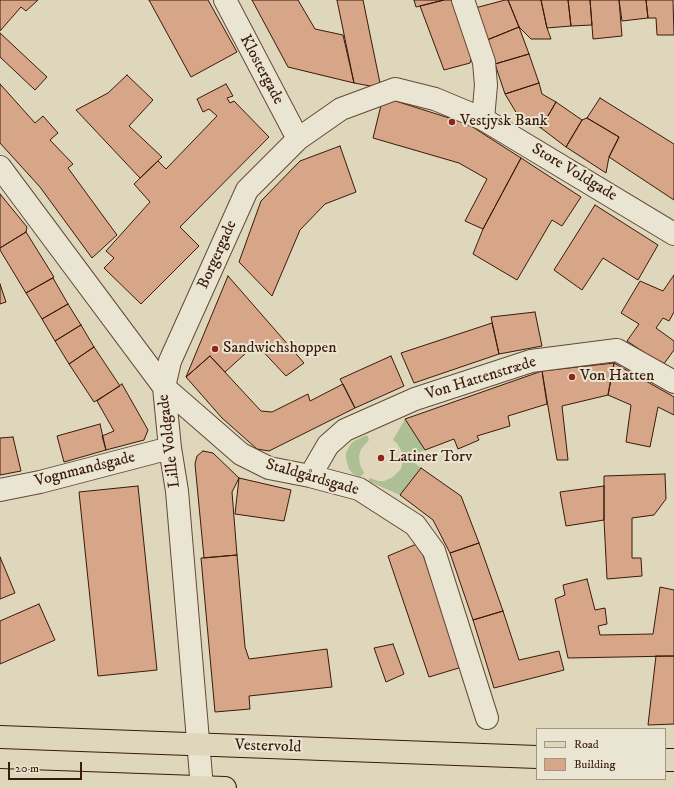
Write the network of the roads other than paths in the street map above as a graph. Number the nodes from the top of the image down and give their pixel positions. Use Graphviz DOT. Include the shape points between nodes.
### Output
graph roads {
  1 [pos="224,0"];
  2 [pos="465,0"];
  3 [pos="483,119"];
  4 [pos="298,139"];
  5 [pos="0,167"];
  6 [pos="674,234"];
  7 [pos="674,382"];
  8 [pos="164,387"];
  9 [pos="170,448"];
  10 [pos="310,476"];
  11 [pos="0,490"];
  12 [pos="487,718"];
  13 [pos="0,737"];
  14 [pos="198,745"];
  15 [pos="536,757"];
  16 [pos="0,780"];
  17 [pos="29,784"];
  18 [pos="202,788"];
  19 [pos="225,788"];
  1 -- 4 [label="street, Klostergade"];
  2 -- 3 [label="street" via="484,62 486,85"];
  3 -- 4 [label="street, Store Voldgade" via="435,99 395,89 341,109"];
  3 -- 6 [label="street, Store Voldgade"];
  4 -- 8 [label="street, Borgergade" via="247,190 170,361"];
  5 -- 8 [label="street, Lille Voldgade"];
  7 -- 10 [label="street, Von Hattenstræde" via="617,350 531,361 415,399 345,430 328,445"];
  8 -- 9 [label="street, Lille Voldgade"];
  8 -- 10 [label="street, Staldgårdsgade" via="241,454 269,468"];
  9 -- 11 [label="street, Vognmandsgade"];
  9 -- 14 [label="street, Lille Voldgade" via="177,491"];
  10 -- 12 [label="street, Staldgårdsgade" via="359,490 414,525 434,550"];
  13 -- 14 [label="main road, Vestervold"];
  14 -- 15 [label="main road, Vestervold"];
  14 -- 18 [label="street, Lille Voldgade"];
  16 -- 17 [label="main road"];
  17 -- 18 [label="main road"];
  18 -- 19 [label="main road"];
}
